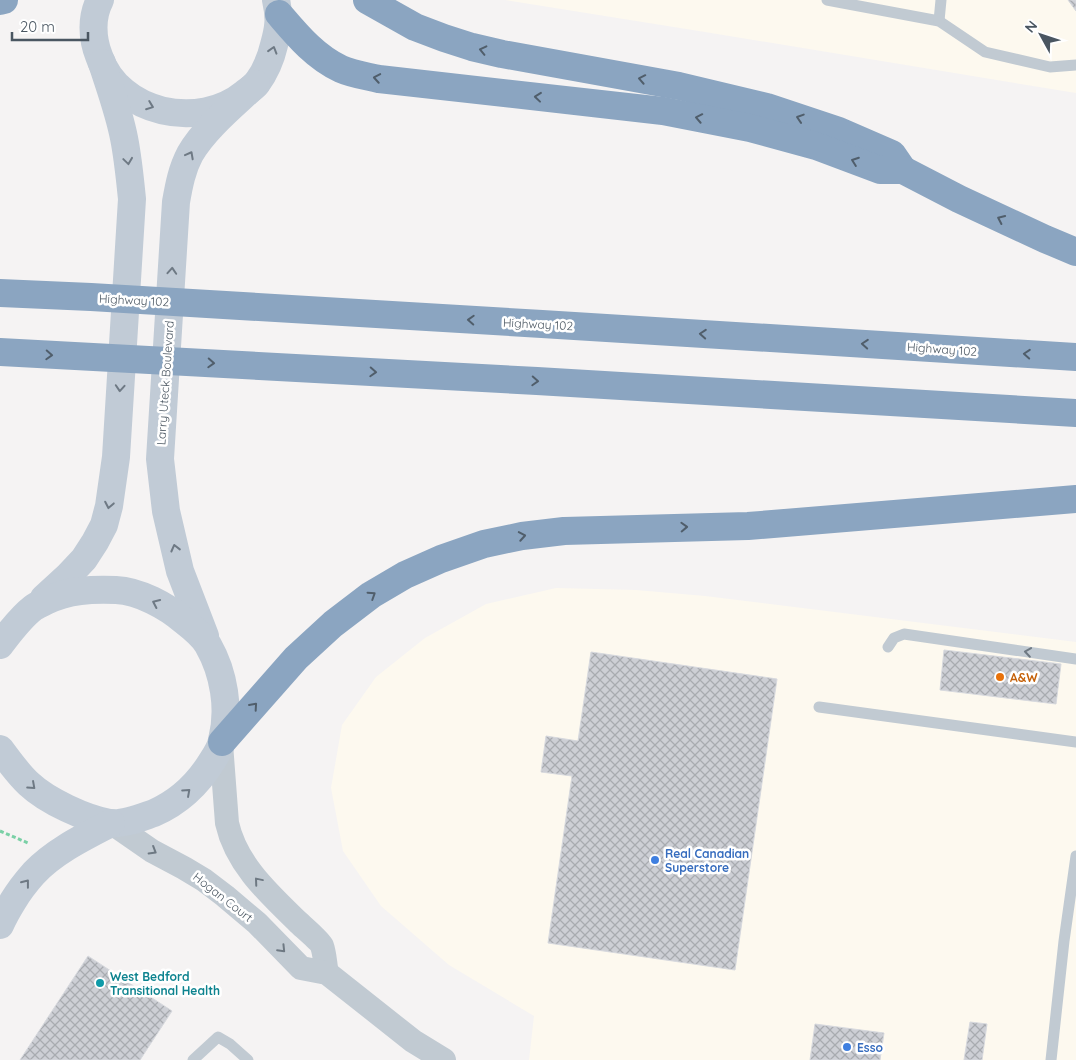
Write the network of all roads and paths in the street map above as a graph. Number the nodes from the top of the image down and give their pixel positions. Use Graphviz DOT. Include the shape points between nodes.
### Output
graph roads {
  1 [pos="4,0"];
  2 [pos="100,0"];
  3 [pos="367,0"];
  4 [pos="827,0"];
  5 [pos="941,0"];
  6 [pos="0,1"];
  7 [pos="276,5"];
  8 [pos="939,21"];
  9 [pos="102,63"];
  10 [pos="1076,65"];
  11 [pos="256,84"];
  12 [pos="903,170"];
  13 [pos="1076,252"];
  14 [pos="0,293"];
  15 [pos="0,352"];
  16 [pos="1076,357"];
  17 [pos="1076,413"];
  18 [pos="1076,499"];
  19 [pos="34,608"];
  20 [pos="207,644"];
  21 [pos="0,645"];
  22 [pos="888,648"];
  23 [pos="1076,659"];
  24 [pos="819,707"];
  25 [pos="1076,742"];
  26 [pos="222,743"];
  27 [pos="0,749"];
  28 [pos="112,823"];
  29 [pos="0,831"];
  30 [pos="33,846"];
  31 [pos="1076,856"];
  32 [pos="0,925"];
  33 [pos="327,973"];
  34 [pos="193,1060"];
  35 [pos="248,1060"];
  36 [pos="444,1060"];
  37 [pos="1051,1060"];
  1 -- 6 [label="highway"];
  2 -- 9 [label="main road" via="93,25 95,45"];
  12 -- 3 [label="highway, one-way" via="892,154 839,131 767,107 679,86 472,47 415,27"];
  4 -- 8 [label="lane"];
  5 -- 8 [label="lane"];
  11 -- 7 [label="main road, one-way" via="272,54 278,32"];
  12 -- 7 [label="highway, one-way" via="880,170 816,146 750,128 663,111 356,74 334,65 313,50"];
  8 -- 10 [label="lane" via="984,52 1050,67"];
  9 -- 11 [label="main road, one-way" via="127,94 140,103 174,113 197,113 223,107"];
  9 -- 19 [label="main road, one-way" via="124,137 132,199 116,457 106,519 95,542 68,576"];
  20 -- 11 [label="main road, Larry Uteck Boulevard, one-way" via="180,571 166,511 160,459 176,202 183,169 197,143"];
  13 -- 12 [label="highway, one-way"];
  16 -- 14 [label="highway, Highway 102, one-way"];
  15 -- 17 [label="highway, one-way"];
  26 -- 18 [label="highway, one-way" via="296,658 332,624 405,575 484,544 564,531 748,526"];
  20 -- 19 [label="main road, one-way" via="176,613 142,596 122,591 77,591 54,597"];
  19 -- 21 [label="main road"];
  20 -- 26 [label="main road" via="215,659 226,702"];
  23 -- 22 [label="lane, one-way" via="904,634 894,638"];
  24 -- 25 [label="lane"];
  28 -- 26 [label="main road, one-way" via="146,816 175,802 199,780"];
  33 -- 26 [label="street, one-way" via="322,945 267,892 250,871 229,833"];
  27 -- 28 [label="main road, one-way" via="29,785 44,796 78,813"];
  32 -- 28 [label="main road, one-way" via="34,873 62,850"];
  28 -- 33 [label="street, Hogan Court, one-way" via="225,896 301,968"];
  29 -- 30 [label="path"];
  31 -- 37 [label="lane"];
  33 -- 36 [label="street, Hogan Court" via="413,1042"];
  34 -- 35 [label="lane" via="218,1037"];
}
